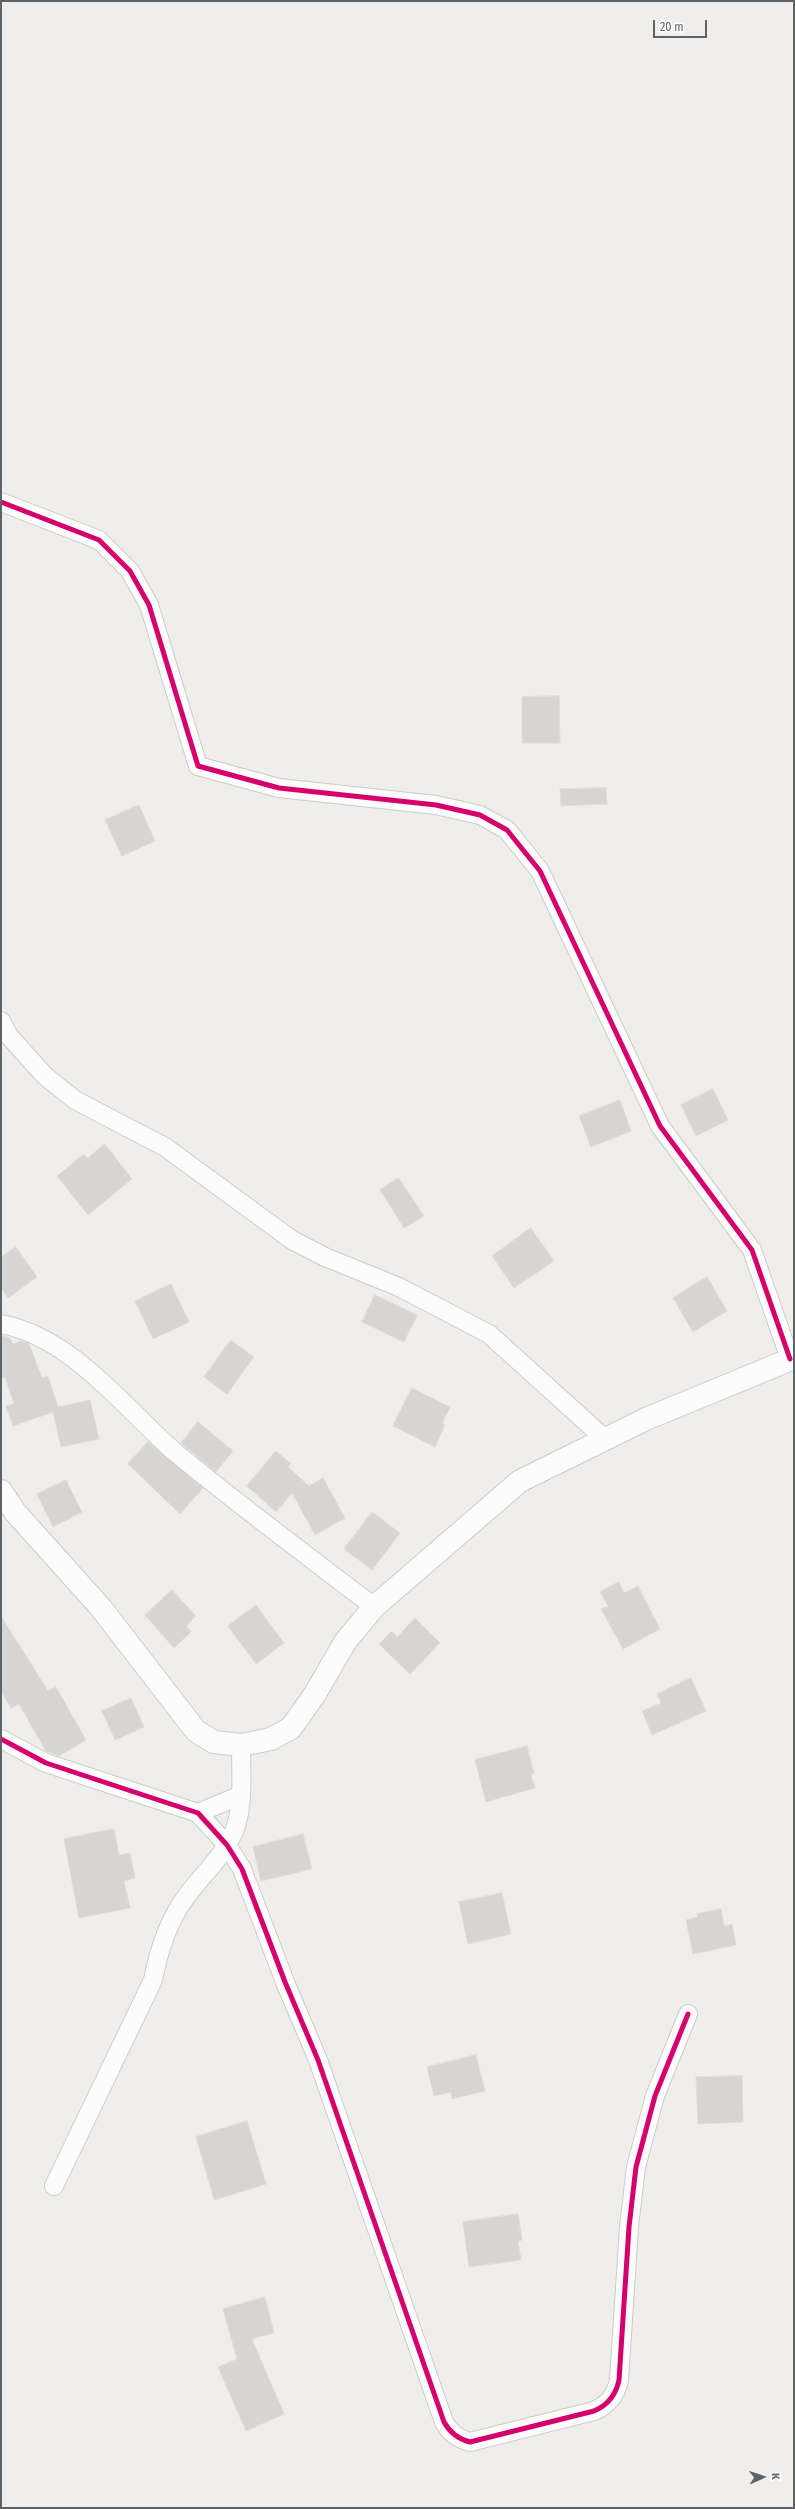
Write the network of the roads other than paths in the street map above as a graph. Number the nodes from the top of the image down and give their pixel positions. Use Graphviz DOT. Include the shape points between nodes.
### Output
graph roads {
  1 [pos="1,502"];
  2 [pos="1,1021"];
  3 [pos="1,1324"];
  4 [pos="792,1358"];
  5 [pos="605,1439"];
  6 [pos="1,1491"];
  7 [pos="374,1608"];
  8 [pos="1,1739"];
  9 [pos="241,1745"];
  10 [pos="241,1795"];
  11 [pos="198,1813"];
  12 [pos="227,1845"];
  13 [pos="688,2014"];
  14 [pos="54,2186"];
  1 -- 4 [label="street" via="99,540 130,571 149,605 198,766 279,788 436,805 480,815 507,830 540,871 660,1126 752,1250"];
  2 -- 5 [label="street" via="9,1036 45,1076 75,1100 165,1147 292,1240 325,1257 399,1287 489,1334"];
  3 -- 7 [label="street" via="18,1327 73,1357 176,1452"];
  4 -- 5 [label="street" via="646,1419"];
  5 -- 7 [label="street" via="520,1481"];
  6 -- 9 [label="street" via="15,1512 101,1608 196,1731 214,1742"];
  7 -- 9 [label="street" via="345,1642 315,1694 291,1728 271,1739"];
  8 -- 11 [label="street" via="46,1763"];
  9 -- 10 [label="street"];
  10 -- 11 [label="street"];
  10 -- 12 [label="street" via="235,1828"];
  11 -- 12 [label="street"];
  12 -- 13 [label="street" via="242,1869 256,1901 285,1982 318,2060 444,2422 452,2434 464,2440 470,2442 594,2411 606,2404 615,2393 619,2380 630,2212 636,2167 655,2096"];
  12 -- 14 [label="street" via="178,1908 159,1949 153,1980"];
}
